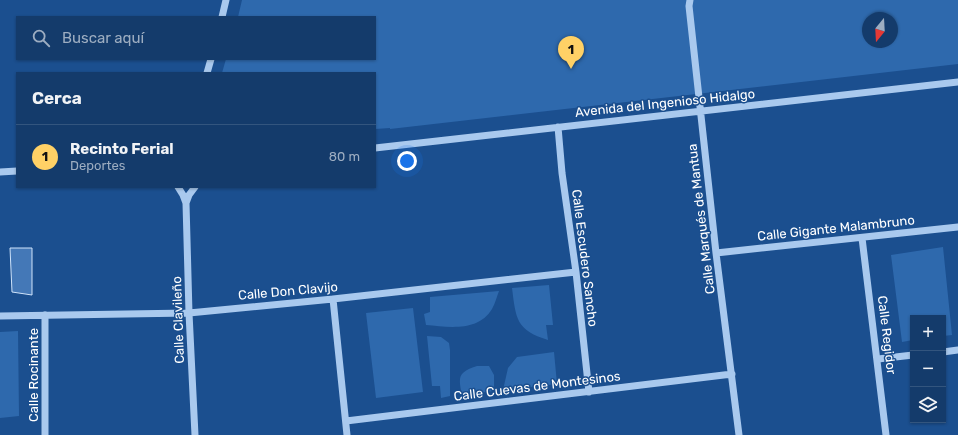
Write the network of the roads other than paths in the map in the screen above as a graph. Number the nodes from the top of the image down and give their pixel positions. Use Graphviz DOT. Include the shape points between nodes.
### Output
graph roads {
  1 [pos="226,0"];
  2 [pos="690,0"];
  3 [pos="222,16"];
  4 [pos="211,60"];
  5 [pos="207,72"];
  6 [pos="958,82"];
  7 [pos="700,111"];
  8 [pos="558,127"];
  9 [pos="376,148"];
  10 [pos="16,171"];
  11 [pos="0,172"];
  12 [pos="179,188"];
  13 [pos="194,188"];
  14 [pos="186,203"];
  15 [pos="958,227"];
  16 [pos="862,238"];
  17 [pos="716,254"];
  18 [pos="576,272"];
  19 [pos="333,299"];
  20 [pos="189,313"];
  21 [pos="0,316"];
  22 [pos="45,316"];
  23 [pos="958,350"];
  24 [pos="946,352"];
  25 [pos="910,355"];
  26 [pos="878,359"];
  27 [pos="732,374"];
  28 [pos="589,392"];
  29 [pos="346,421"];
  30 [pos="45,435"];
  31 [pos="195,435"];
  32 [pos="347,435"];
  33 [pos="739,435"];
  34 [pos="886,435"];
  1 -- 3 [label="street"];
  2 -- 7 [label="street, Calle Marqués de Mantua"];
  4 -- 5 [label="street"];
  6 -- 7 [label="street, Avenida del Ingenioso Hidalgo"];
  7 -- 8 [label="street, Avenida del Ingenioso Hidalgo"];
  7 -- 17 [label="street, Calle Marqués de Mantua"];
  8 -- 9 [label="street, Avenida del Ingenioso Hidalgo"];
  8 -- 18 [label="street, Calle Escudero Sancho"];
  10 -- 11 [label="street"];
  12 -- 14 [label="street, Calle Clavileño"];
  13 -- 14 [label="street"];
  14 -- 20 [label="street, Calle Clavileño"];
  15 -- 16 [label="street, Calle Gigante Malambruno"];
  16 -- 17 [label="street, Calle Gigante Malambruno"];
  16 -- 26 [label="street, Calle Regidor"];
  17 -- 27 [label="street, Calle Marqués de Mantua"];
  18 -- 19 [label="street, Calle Don Clavijo"];
  18 -- 28 [label="street, Calle Escudero Sancho"];
  19 -- 20 [label="street, Calle Don Clavijo"];
  19 -- 29 [label="street"];
  20 -- 22 [label="street, Calle Don Clavijo"];
  20 -- 31 [label="street, Calle Clavileño"];
  21 -- 22 [label="street, Calle Don Clavijo"];
  22 -- 30 [label="street, Calle Rocinante"];
  23 -- 24 [label="street"];
  25 -- 26 [label="street"];
  26 -- 34 [label="street, Calle Regidor"];
  27 -- 28 [label="street, Calle Cuevas de Montesinos"];
  27 -- 33 [label="street, Calle Marqués de Mantua"];
  28 -- 29 [label="street, Calle Cuevas de Montesinos"];
  29 -- 32 [label="street"];
}
